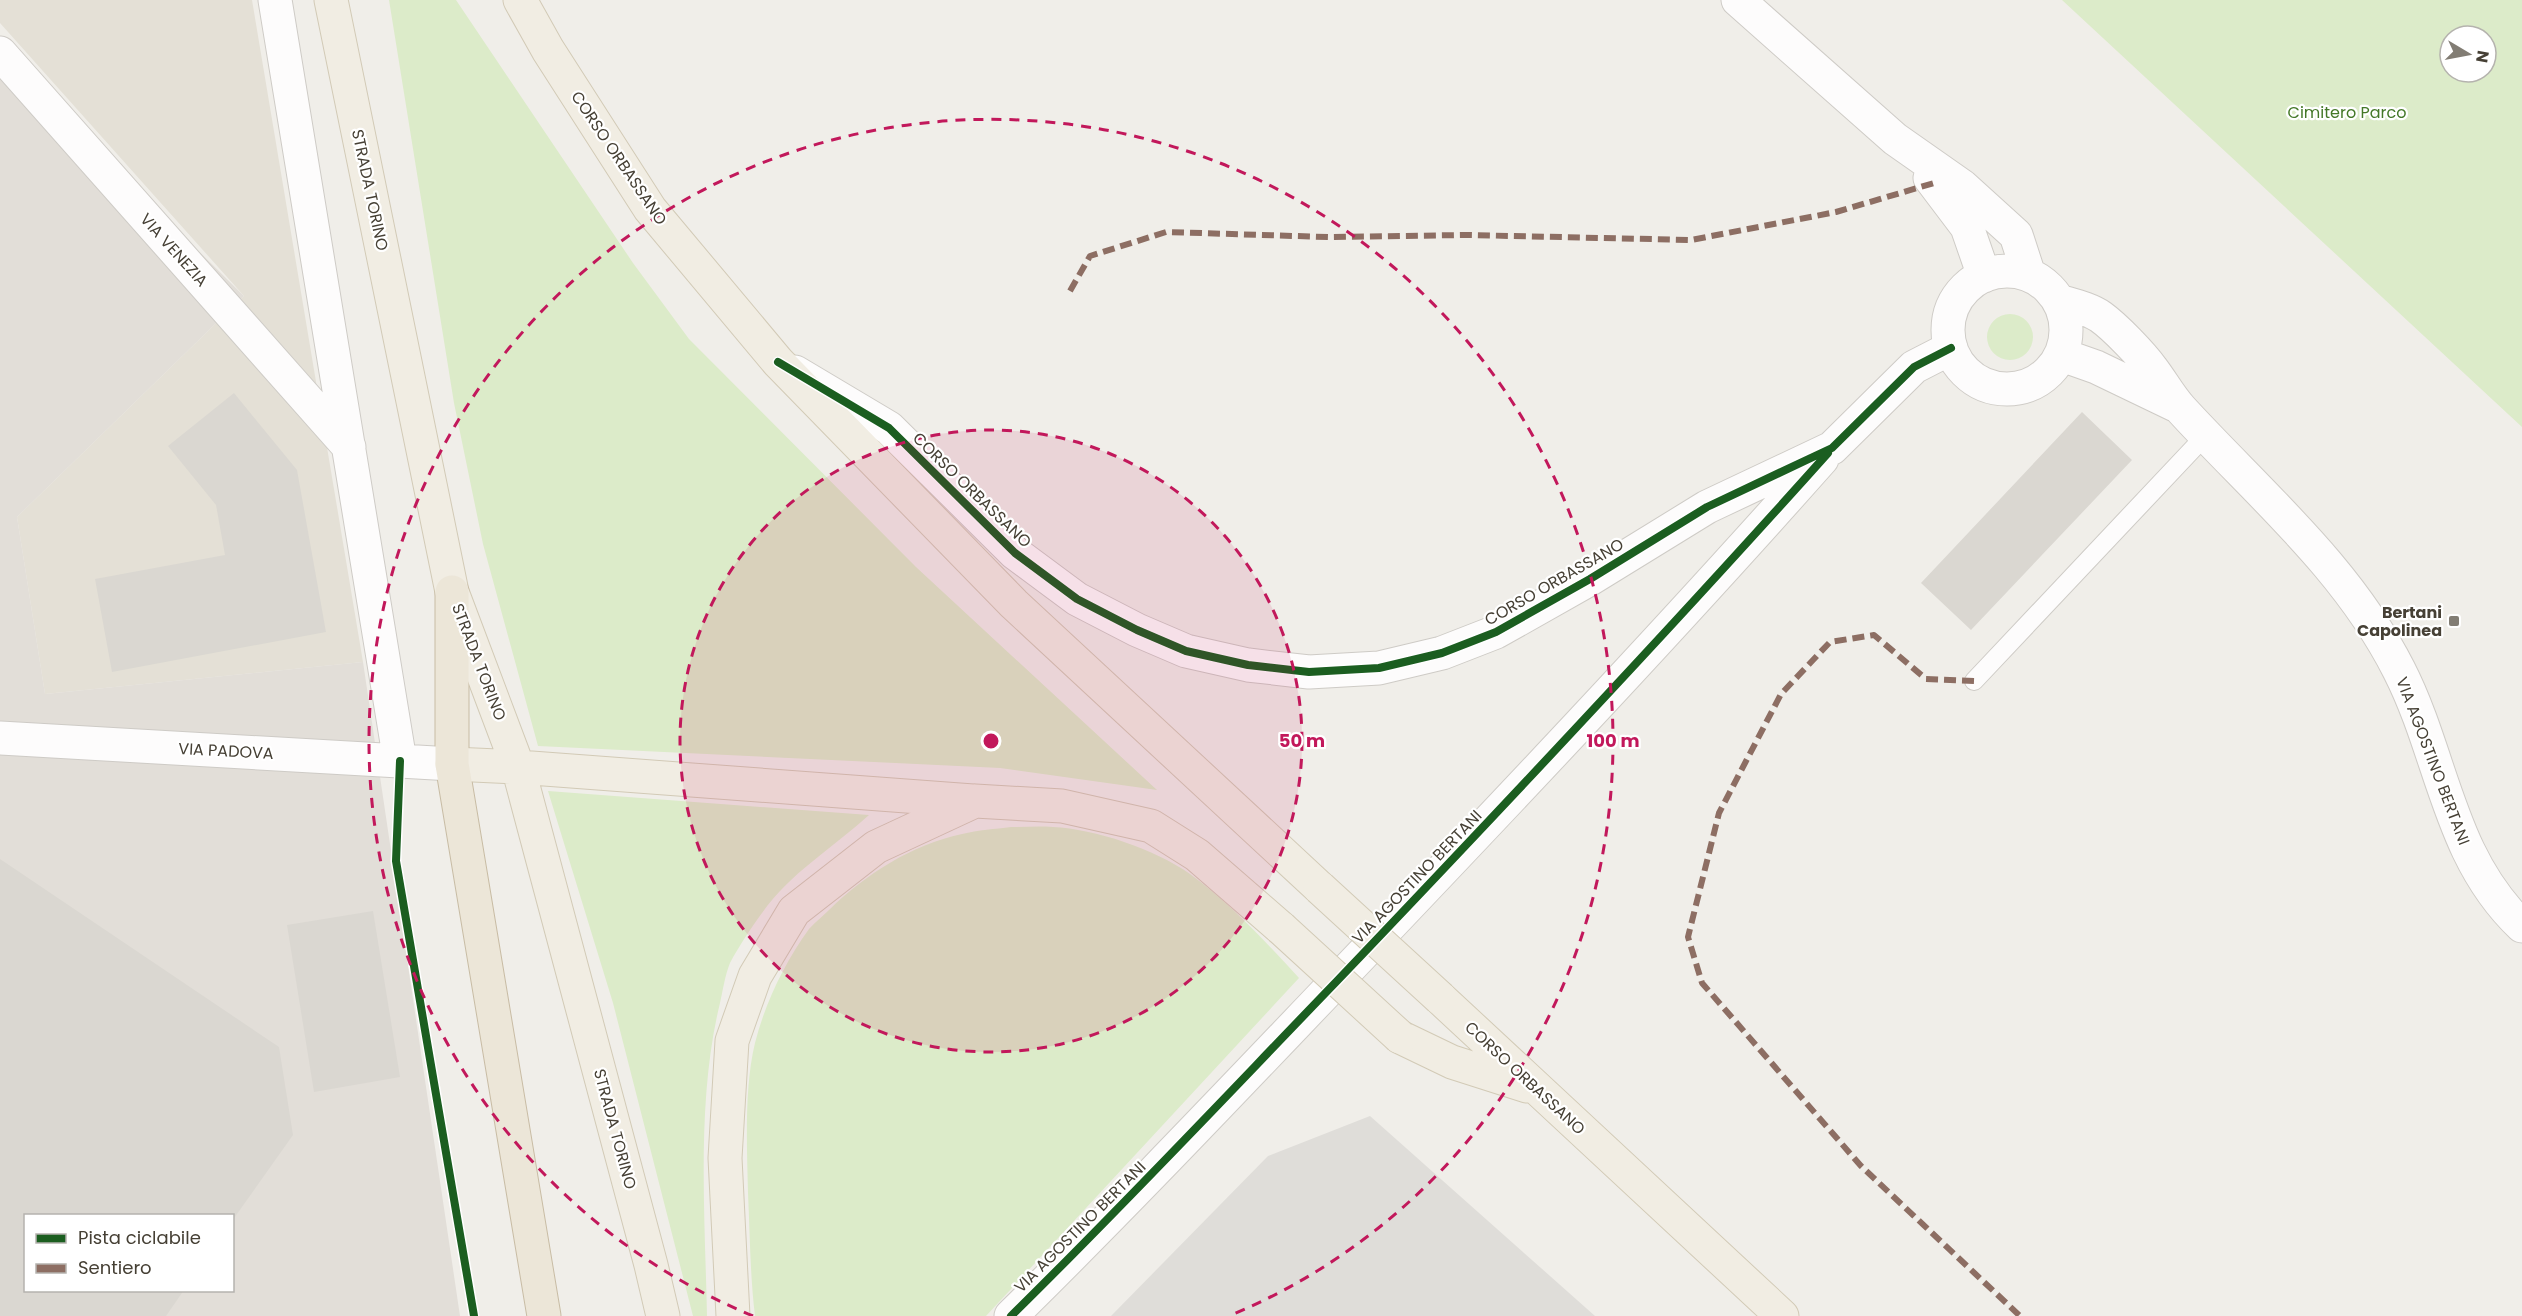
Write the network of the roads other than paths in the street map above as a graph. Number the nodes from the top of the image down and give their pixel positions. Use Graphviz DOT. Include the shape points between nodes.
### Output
graph roads {
  1 [pos="276,0"];
  2 [pos="331,0"];
  3 [pos="520,0"];
  4 [pos="1738,0"];
  5 [pos="0,53"];
  6 [pos="1895,139"];
  7 [pos="2029,275"];
  8 [pos="1984,276"];
  9 [pos="2059,301"];
  10 [pos="1951,348"];
  11 [pos="2062,355"];
  12 [pos="778,362"];
  13 [pos="2179,407"];
  14 [pos="2206,435"];
  15 [pos="348,447"];
  16 [pos="1832,448"];
  17 [pos="452,592"];
  18 [pos="1974,681"];
  19 [pos="0,738"];
  20 [pos="400,761"];
  21 [pos="452,764"];
  22 [pos="518,767"];
  23 [pos="975,801"];
  24 [pos="2522,926"];
  25 [pos="1535,1088"];
  26 [pos="544,1316"];
  27 [pos="663,1316"];
  28 [pos="733,1316"];
  29 [pos="1011,1316"];
  30 [pos="1782,1316"];
  1 -- 15 [label="street"];
  2 -- 17 [label="main road, STRADA TORINO"];
  3 -- 12 [label="main road, CORSO ORBASSANO" via="650,209"];
  4 -- 6 [label="street"];
  5 -- 15 [label="street, VIA VENEZIA"];
  6 -- 7 [label="street" via="1962,186 2016,235"];
  6 -- 8 [label="street" via="1967,227"];
  7 -- 8 [label="street" via="2000,271"];
  7 -- 9 [label="street" via="2043,283"];
  8 -- 10 [label="street" via="1960,294 1951,312"];
  9 -- 11 [label="street" via="2067,328"];
  9 -- 13 [label="street, VIA AGOSTINO BERTANI" via="2100,316 2150,366"];
  10 -- 11 [label="street" via="1959,365 1976,381 1998,389 2022,388 2043,378"];
  10 -- 16 [label="street, CORSO ORBASSANO" via="1914,367"];
  11 -- 13 [label="street, VIA AGOSTINO BERTANI"];
  12 -- 16 [label="street, CORSO ORBASSANO" via="889,428 1016,553 1077,598 1186,651 1248,665 1309,672 1379,668 1442,653 1496,632 1707,507"];
  12 -- 25 [label="main road, CORSO ORBASSANO, bridge" via="1014,604"];
  13 -- 14 [label="street, VIA AGOSTINO BERTANI"];
  14 -- 18 [label="lane"];
  14 -- 24 [label="street, VIA AGOSTINO BERTANI" via="2317,550 2368,615 2404,681 2466,849 2484,881"];
  15 -- 20 [label="street"];
  16 -- 29 [label="street, VIA AGOSTINO BERTANI" via="1710,586 1442,871"];
  17 -- 21 [label="highway"];
  17 -- 22 [label="main road, STRADA TORINO"];
  19 -- 20 [label="street, VIA PADOVA"];
  20 -- 21 [label="street, VIA PADOVA"];
  21 -- 22 [label="main road"];
  21 -- 26 [label="highway"];
  22 -- 23 [label="main road"];
  22 -- 27 [label="main road, STRADA TORINO"];
  23 -- 25 [label="main road, bridge" via="1062,806 1151,826 1197,855 1400,1037 1452,1062"];
  23 -- 28 [label="main road" via="876,847 794,911 755,976 732,1041 725,1158"];
  25 -- 30 [label="main road, CORSO ORBASSANO"];
}
